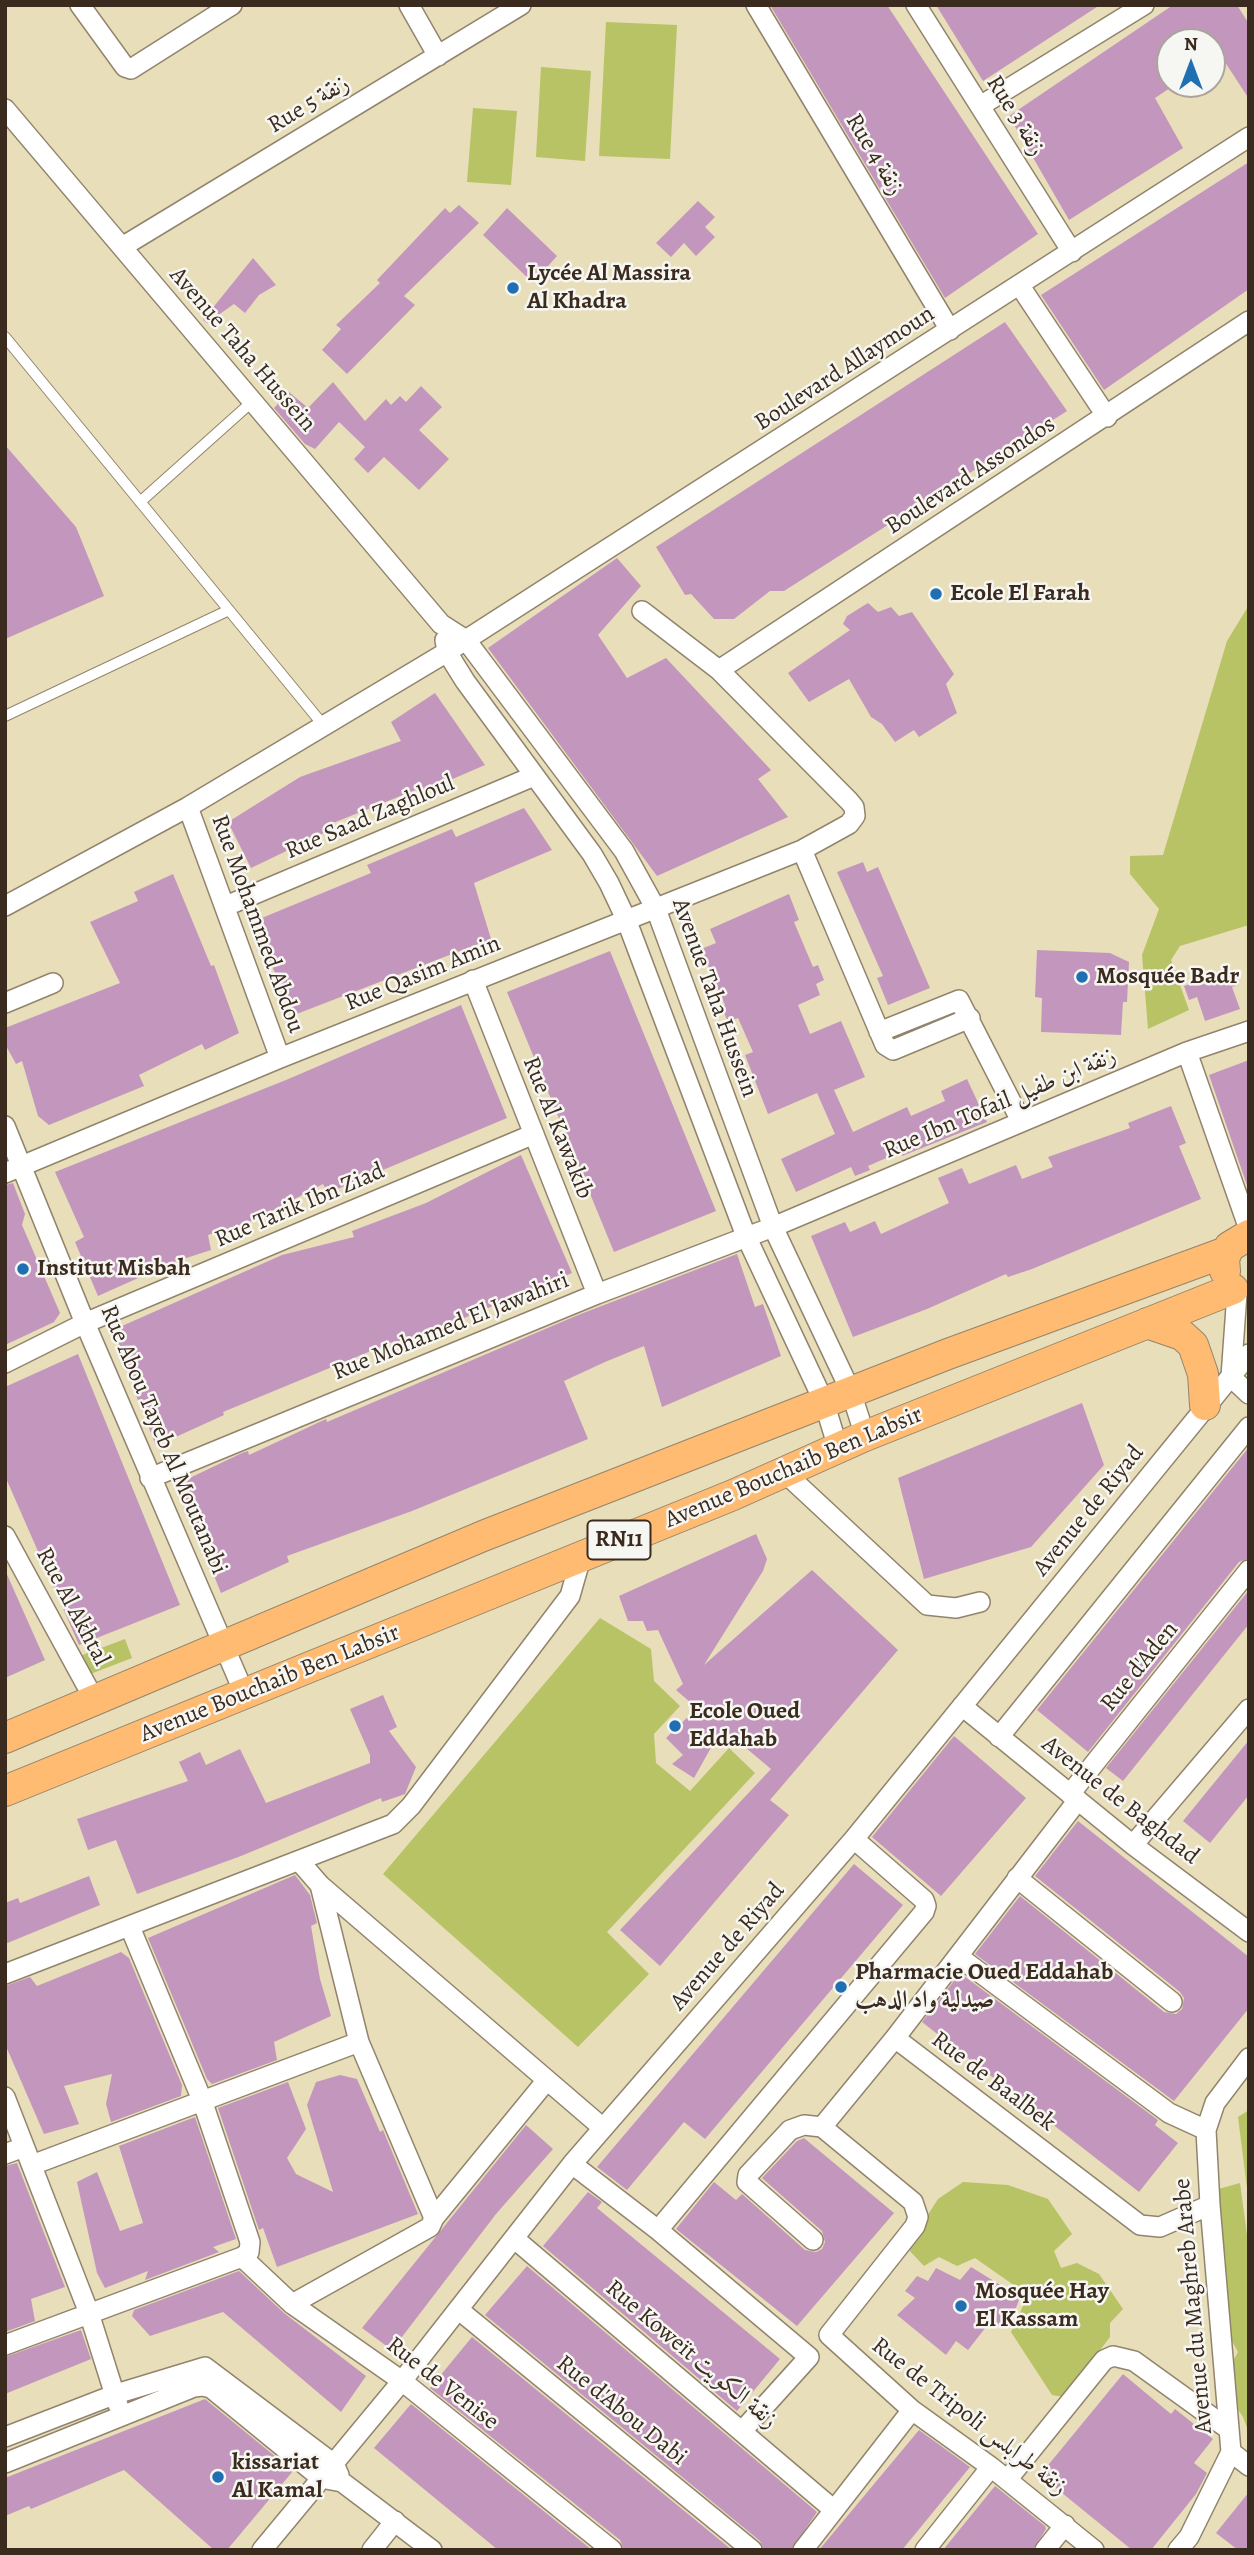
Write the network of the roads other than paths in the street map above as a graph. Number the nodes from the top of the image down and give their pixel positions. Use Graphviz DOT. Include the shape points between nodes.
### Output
graph roads {
  1 [pos="80,5"];
  2 [pos="232,5"];
  3 [pos="409,5"];
  4 [pos="521,5"];
  5 [pos="755,5"];
  6 [pos="916,5"];
  7 [pos="1144,5"];
  8 [pos="438,56"];
  9 [pos="980,106"];
  10 [pos="5,109"];
  11 [pos="1249,137"];
  12 [pos="122,247"];
  13 [pos="1072,252"];
  14 [pos="1020,286"];
  15 [pos="1249,321"];
  16 [pos="950,330"];
  17 [pos="5,337"];
  18 [pos="254,400"];
  19 [pos="1107,417"];
  20 [pos="140,502"];
  21 [pos="229,610"];
  22 [pos="642,611"];
  23 [pos="441,624"];
  24 [pos="466,640"];
  25 [pos="447,652"];
  26 [pos="719,670"];
  27 [pos="5,716"];
  28 [pos="324,726"];
  29 [pos="534,776"];
  30 [pos="188,807"];
  31 [pos="802,850"];
  32 [pos="5,906"];
  33 [pos="226,906"];
  34 [pos="656,909"];
  35 [pos="626,919"];
  36 [pos="472,980"];
  37 [pos="53,983"];
  38 [pos="5,1003"];
  39 [pos="1249,1031"];
  40 [pos="1187,1052"];
  41 [pos="280,1058"];
  42 [pos="1021,1121"];
  43 [pos="5,1126"];
  44 [pos="534,1134"];
  45 [pos="13,1170"];
  46 [pos="773,1227"];
  47 [pos="1249,1228"];
  48 [pos="746,1236"];
  49 [pos="1238,1243"];
  50 [pos="1240,1293"];
  51 [pos="597,1294"];
  52 [pos="85,1323"];
  53 [pos="1147,1323"];
  54 [pos="1249,1354"];
  55 [pos="5,1363"];
  56 [pos="1231,1377"];
  57 [pos="1249,1394"];
  58 [pos="837,1397"];
  59 [pos="1205,1405"];
  60 [pos="1249,1427"];
  61 [pos="865,1436"];
  62 [pos="838,1448"];
  63 [pos="784,1472"];
  64 [pos="150,1478"];
  65 [pos="5,1536"];
  66 [pos="582,1555"];
  67 [pos="1249,1570"];
  68 [pos="980,1602"];
  69 [pos="226,1645"];
  70 [pos="245,1695"];
  71 [pos="95,1701"];
  72 [pos="962,1706"];
  73 [pos="1249,1709"];
  74 [pos="999,1737"];
  75 [pos="5,1738"];
  76 [pos="5,1791"];
  77 [pos="1074,1797"];
  78 [pos="854,1839"];
  79 [pos="1133,1845"];
  80 [pos="300,1862"];
  81 [pos="1017,1878"];
  82 [pos="320,1885"];
  83 [pos="1247,1926"];
  84 [pos="130,1927"];
  85 [pos="959,1957"];
  86 [pos="5,1974"];
  87 [pos="1172,2002"];
  88 [pos="895,2038"];
  89 [pos="359,2042"];
  90 [pos="1249,2058"];
  91 [pos="547,2080"];
  92 [pos="5,2098"];
  93 [pos="202,2101"];
  94 [pos="822,2127"];
  95 [pos="603,2128"];
  96 [pos="1206,2130"];
  97 [pos="24,2147"];
  98 [pos="5,2154"];
  99 [pos="572,2164"];
  100 [pos="32,2165"];
  101 [pos="1210,2206"];
  102 [pos="434,2218"];
  103 [pos="658,2230"];
  104 [pos="516,2240"];
  105 [pos="813,2240"];
  106 [pos="243,2257"];
  107 [pos="292,2304"];
  108 [pos="459,2310"];
  109 [pos="89,2313"];
  110 [pos="829,2335"];
  111 [pos="5,2345"];
  112 [pos="809,2357"];
  113 [pos="402,2381"];
  114 [pos="116,2394"];
  115 [pos="912,2410"];
  116 [pos="121,2416"];
  117 [pos="1227,2428"];
  118 [pos="743,2430"];
  119 [pos="5,2437"];
  120 [pos="1231,2452"];
  121 [pos="5,2463"];
  122 [pos="1249,2466"];
  123 [pos="991,2467"];
  124 [pos="327,2471"];
  125 [pos="1007,2480"];
  126 [pos="834,2510"];
  127 [pos="395,2521"];
  128 [pos="1065,2525"];
  129 [pos="1184,2543"];
  130 [pos="262,2550"];
  131 [pos="372,2550"];
  132 [pos="432,2550"];
  133 [pos="612,2550"];
  134 [pos="752,2550"];
  135 [pos="803,2550"];
  136 [pos="925,2550"];
  137 [pos="1045,2550"];
  138 [pos="1094,2550"];
  139 [pos="1205,2550"];
  1 -- 2 [label="street" via="131,69"];
  3 -- 8 [label="street"];
  4 -- 8 [label="street, Rue 5 زنقة"];
  5 -- 16 [label="street, Rue 4 زنقة"];
  6 -- 9 [label="street, Rue 3 زنقة"];
  7 -- 9 [label="street"];
  8 -- 12 [label="street, Rue 5 زنقة"];
  9 -- 13 [label="street, Rue 3 زنقة"];
  10 -- 12 [label="street, Avenue Taha Hussein"];
  11 -- 13 [label="street, Boulevard Allaymoun"];
  12 -- 18 [label="street, Avenue Taha Hussein"];
  13 -- 14 [label="street, Boulevard Allaymoun"];
  14 -- 16 [label="street, Boulevard Allaymoun"];
  14 -- 19 [label="street"];
  15 -- 19 [label="street, Boulevard Assondos"];
  16 -- 24 [label="street, Boulevard Allaymoun"];
  17 -- 20 [label="lane"];
  18 -- 20 [label="lane"];
  18 -- 23 [label="street, Avenue Taha Hussein"];
  19 -- 26 [label="street, Boulevard Assondos"];
  20 -- 21 [label="lane"];
  21 -- 27 [label="lane"];
  21 -- 28 [label="lane"];
  22 -- 26 [label="street"];
  23 -- 24 [label="street, Avenue Taha Hussein"];
  23 -- 25 [label="street, Avenue Taha Hussein"];
  24 -- 25 [label="street, Boulevard Allaymoun"];
  24 -- 34 [label="street, Avenue Taha Hussein" via="624,852"];
  25 -- 28 [label="street, Boulevard Allaymoun"];
  25 -- 29 [label="street, Avenue Taha Hussein"];
  26 -- 31 [label="street, Rue Qasim Amin" via="854,807 855,817 849,824"];
  28 -- 30 [label="street, Boulevard Allaymoun"];
  29 -- 33 [label="street, Rue Saad Zaghloul"];
  29 -- 35 [label="street, Avenue Taha Hussein" via="592,854"];
  30 -- 32 [label="street, Boulevard Allaymoun"];
  30 -- 33 [label="street, Rue Mohammed Abdou"];
  31 -- 34 [label="street, Rue Qasim Amin"];
  31 -- 42 [label="street" via="885,1045 893,1050 970,1018"];
  33 -- 41 [label="street, Rue Mohammed Abdou"];
  34 -- 35 [label="street, Rue Qasim Amin"];
  34 -- 46 [label="street, Avenue Taha Hussein"];
  35 -- 36 [label="street, Rue Qasim Amin"];
  35 -- 48 [label="street, Avenue Taha Hussein"];
  36 -- 41 [label="street, Rue Qasim Amin"];
  36 -- 44 [label="street, Rue Al Kawakib"];
  37 -- 38 [label="street"];
  39 -- 40 [label="street, Rue Ibn Tofail زنقة ابن طفيل"];
  40 -- 42 [label="street, Rue Ibn Tofail زنقة ابن طفيل"];
  40 -- 47 [label="street"];
  41 -- 45 [label="street, Rue Qasim Amin"];
  42 -- 46 [label="street, Rue Ibn Tofail زنقة ابن طفيل"];
  43 -- 45 [label="street, Rue Abou Tayeb Al Moutanabi"];
  44 -- 51 [label="street, Rue Al Kawakib"];
  44 -- 52 [label="street, Rue Tarik Ibn Ziad"];
  45 -- 52 [label="street, Rue Abou Tayeb Al Moutanabi"];
  46 -- 48 [label="street, Rue Mohamed El Jawahiri"];
  46 -- 58 [label="street, Avenue Taha Hussein"];
  48 -- 51 [label="street, Rue Mohamed El Jawahiri"];
  48 -- 58 [label="street, Avenue Taha Hussein"];
  49 -- 50 [label="main road, RN11" via="1225,1273"];
  49 -- 58 [label="main road, Avenue Bouchaib Ben Labsir / RN11"];
  50 -- 53 [label="main road, Avenue Bouchaib Ben Labsir / RN11"];
  50 -- 56 [label="street"];
  51 -- 64 [label="street, Rue Mohamed El Jawahiri"];
  52 -- 55 [label="street, Rue Tarik Ibn Ziad"];
  52 -- 64 [label="street, Rue Abou Tayeb Al Moutanabi"];
  53 -- 59 [label="main road" via="1182,1335 1193,1345 1203,1374"];
  53 -- 61 [label="main road, Avenue Bouchaib Ben Labsir / RN11"];
  54 -- 56 [label="street, Avenue de Riyad"];
  56 -- 57 [label="street"];
  56 -- 59 [label="street, Avenue de Riyad"];
  58 -- 61 [label="street, Avenue Taha Hussein"];
  58 -- 62 [label="street, Avenue Taha Hussein"];
  58 -- 69 [label="main road, Avenue Bouchaib Ben Labsir / RN11" via="483,1536"];
  59 -- 72 [label="street, Avenue de Riyad"];
  60 -- 74 [label="street"];
  61 -- 62 [label="main road, Avenue Bouchaib Ben Labsir / RN11"];
  62 -- 63 [label="main road, Avenue Bouchaib Ben Labsir / RN11"];
  63 -- 66 [label="main road, Avenue Bouchaib Ben Labsir / RN11"];
  63 -- 68 [label="street" via="927,1605 956,1608"];
  64 -- 69 [label="street, Rue Abou Tayeb Al Moutanabi"];
  65 -- 71 [label="street, Rue Al Akhtal"];
  66 -- 70 [label="main road, Avenue Bouchaib Ben Labsir / RN11"];
  66 -- 80 [label="street" via="570,1596 406,1812 393,1824"];
  67 -- 77 [label="street, Rue d'Aden"];
  69 -- 70 [label="street, Rue Abou Tayeb Al Moutanabi"];
  69 -- 71 [label="main road, Avenue Bouchaib Ben Labsir / RN11"];
  70 -- 76 [label="main road, Avenue Bouchaib Ben Labsir / RN11"];
  71 -- 75 [label="main road, Avenue Bouchaib Ben Labsir / RN11"];
  72 -- 74 [label="street, Avenue de Baghdad"];
  72 -- 78 [label="street, Avenue de Riyad"];
  73 -- 79 [label="street"];
  74 -- 77 [label="street, Avenue de Baghdad"];
  77 -- 79 [label="street, Avenue de Baghdad"];
  77 -- 81 [label="street, Rue de Baalbek"];
  78 -- 95 [label="street, Avenue de Riyad"];
  78 -- 103 [label="street" via="924,1900 924,1912"];
  79 -- 83 [label="street, Avenue de Baghdad"];
  80 -- 82 [label="street"];
  80 -- 84 [label="street"];
  81 -- 85 [label="street, Rue de Baalbek"];
  81 -- 87 [label="street"];
  82 -- 89 [label="street"];
  82 -- 91 [label="street"];
  84 -- 86 [label="street"];
  84 -- 93 [label="street"];
  85 -- 88 [label="street, Rue de Baalbek"];
  85 -- 96 [label="street" via="1169,2113"];
  88 -- 94 [label="street"];
  88 -- 101 [label="street, Rue de Baalbek" via="1140,2225 1160,2227"];
  89 -- 93 [label="street"];
  89 -- 102 [label="street"];
  90 -- 96 [label="street, Avenue du Maghreb Arabe" via="1215,2103"];
  91 -- 95 [label="street"];
  91 -- 102 [label="street"];
  92 -- 97 [label="street"];
  93 -- 100 [label="street"];
  93 -- 106 [label="street" via="250,2242"];
  94 -- 105 [label="street" via="804,2125 790,2130 748,2175 747,2182"];
  94 -- 110 [label="street" via="913,2202 918,2217"];
  95 -- 99 [label="street, Avenue de Riyad"];
  96 -- 101 [label="street, Avenue du Maghreb Arabe"];
  97 -- 98 [label="street"];
  97 -- 100 [label="street"];
  99 -- 103 [label="street"];
  99 -- 104 [label="street, Avenue de Riyad"];
  100 -- 109 [label="street"];
  101 -- 117 [label="street, Avenue du Maghreb Arabe"];
  102 -- 107 [label="street" via="424,2233"];
  103 -- 112 [label="street"];
  104 -- 108 [label="street, Avenue de Riyad"];
  104 -- 118 [label="street, Rue Koweït زنقة الكويت"];
  106 -- 107 [label="street, Rue de Venise"];
  106 -- 109 [label="street"];
  107 -- 113 [label="street, Rue de Venise"];
  108 -- 113 [label="street, Avenue de Riyad"];
  108 -- 134 [label="street, Rue d'Abou Dabi"];
  109 -- 111 [label="street"];
  109 -- 114 [label="street"];
  110 -- 112 [label="street"];
  110 -- 115 [label="street, Rue de Tripoli زنقة طرابلس"];
  112 -- 118 [label="street"];
  113 -- 124 [label="street, Avenue de Riyad"];
  113 -- 133 [label="street, Rue de Venise"];
  114 -- 116 [label="street"];
  114 -- 119 [label="street"];
  114 -- 124 [label="street" via="205,2367"];
  115 -- 123 [label="street, Rue de Tripoli زنقة طرابلس"];
  115 -- 126 [label="street"];
  116 -- 121 [label="street"];
  116 -- 124 [label="street" via="194,2387 211,2388"];
  117 -- 120 [label="street, Avenue du Maghreb Arabe"];
  117 -- 125 [label="street" via="1134,2361 1113,2356 1104,2360"];
  118 -- 126 [label="street, Rue Koweït زنقة الكويت"];
  120 -- 122 [label="street"];
  120 -- 129 [label="street, Avenue du Maghreb Arabe"];
  123 -- 125 [label="street, Rue de Tripoli زنقة طرابلس"];
  123 -- 136 [label="street"];
  124 -- 127 [label="street"];
  124 -- 130 [label="street, Avenue de Riyad"];
  125 -- 128 [label="street, Rue de Tripoli زنقة طرابلس"];
  126 -- 135 [label="street"];
  127 -- 131 [label="street"];
  127 -- 132 [label="street"];
  128 -- 137 [label="street"];
  128 -- 138 [label="street, Rue de Tripoli زنقة طرابلس"];
  129 -- 139 [label="street"];
}
